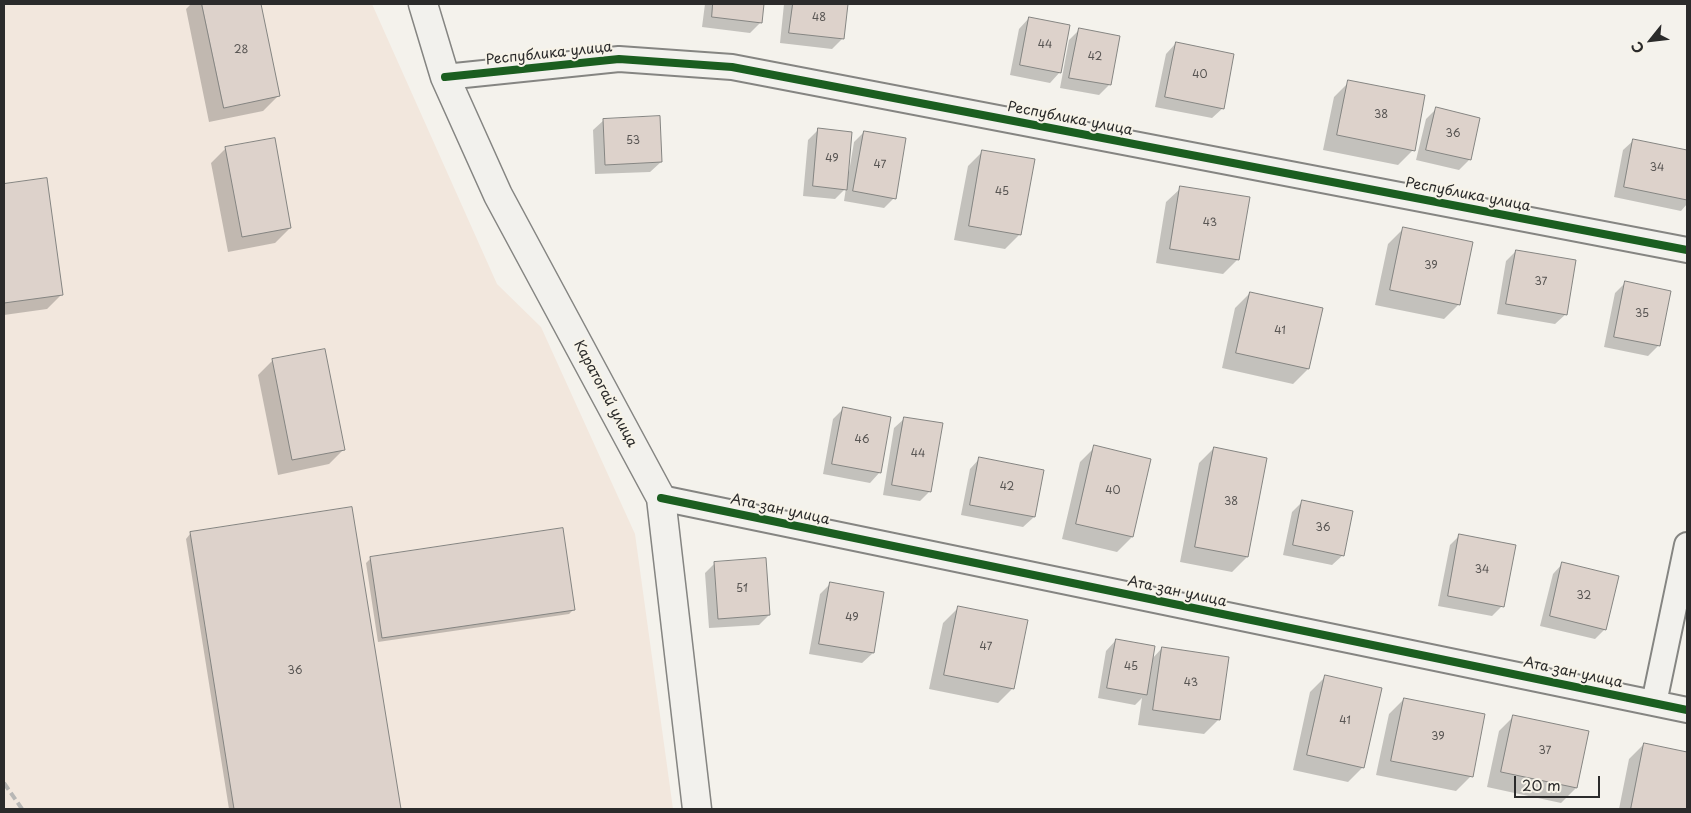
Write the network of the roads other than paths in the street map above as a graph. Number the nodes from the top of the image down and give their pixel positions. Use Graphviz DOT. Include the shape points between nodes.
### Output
graph roads {
  1 [pos="423,4"];
  2 [pos="445,77"];
  3 [pos="1687,250"];
  4 [pos="661,498"];
  5 [pos="1687,544"];
  6 [pos="1654,703"];
  7 [pos="1687,710"];
  8 [pos="697,809"];
  1 -- 2 [label="street, Каратогай улица"];
  2 -- 3 [label="street, Республика улица" via="619,59 732,67"];
  2 -- 4 [label="street, Каратогай улица" via="498,195"];
  4 -- 6 [label="street, Ата зан улица"];
  4 -- 8 [label="street, Каратогай улица"];
  5 -- 6 [label="street"];
  6 -- 7 [label="street, Ата зан улица"];
}
